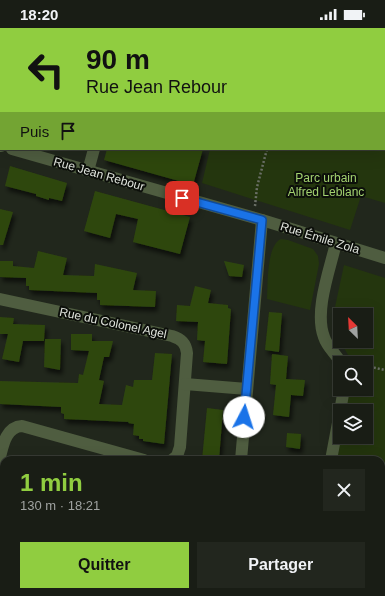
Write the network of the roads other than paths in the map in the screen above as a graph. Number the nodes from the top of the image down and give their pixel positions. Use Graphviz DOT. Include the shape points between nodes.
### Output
graph roads {
  1 [pos="15,150"];
  2 [pos="94,150"];
  3 [pos="88,171"];
  4 [pos="258,219"];
  5 [pos="336,243"];
  6 [pos="385,258"];
  7 [pos="0,299"];
  8 [pos="336,356"];
  9 [pos="185,384"];
  10 [pos="247,388"];
  11 [pos="334,444"];
  12 [pos="0,456"];
  13 [pos="130,456"];
  14 [pos="177,456"];
  15 [pos="241,456"];
  16 [pos="332,456"];
  1 -- 3 [label="street, Rue Jean Rebour"];
  2 -- 3 [label="street"];
  3 -- 4 [label="street, Rue Jean Rebour"];
  4 -- 5 [label="street, Rue Émile Zola"];
  4 -- 10 [label="street"];
  5 -- 6 [label="street, Rue Émile Zola"];
  5 -- 8 [label="street" via="324,296 321,323 324,338"];
  7 -- 9 [label="street, Rue du Colonel Agel" via="177,337 187,348"];
  9 -- 10 [label="street"];
  9 -- 14 [label="street, Rue du Colonel Agel"];
  10 -- 15 [label="street"];
  11 -- 16 [label="street"];
  12 -- 13 [label="street" via="9,433 15,427 22,426"];
}
